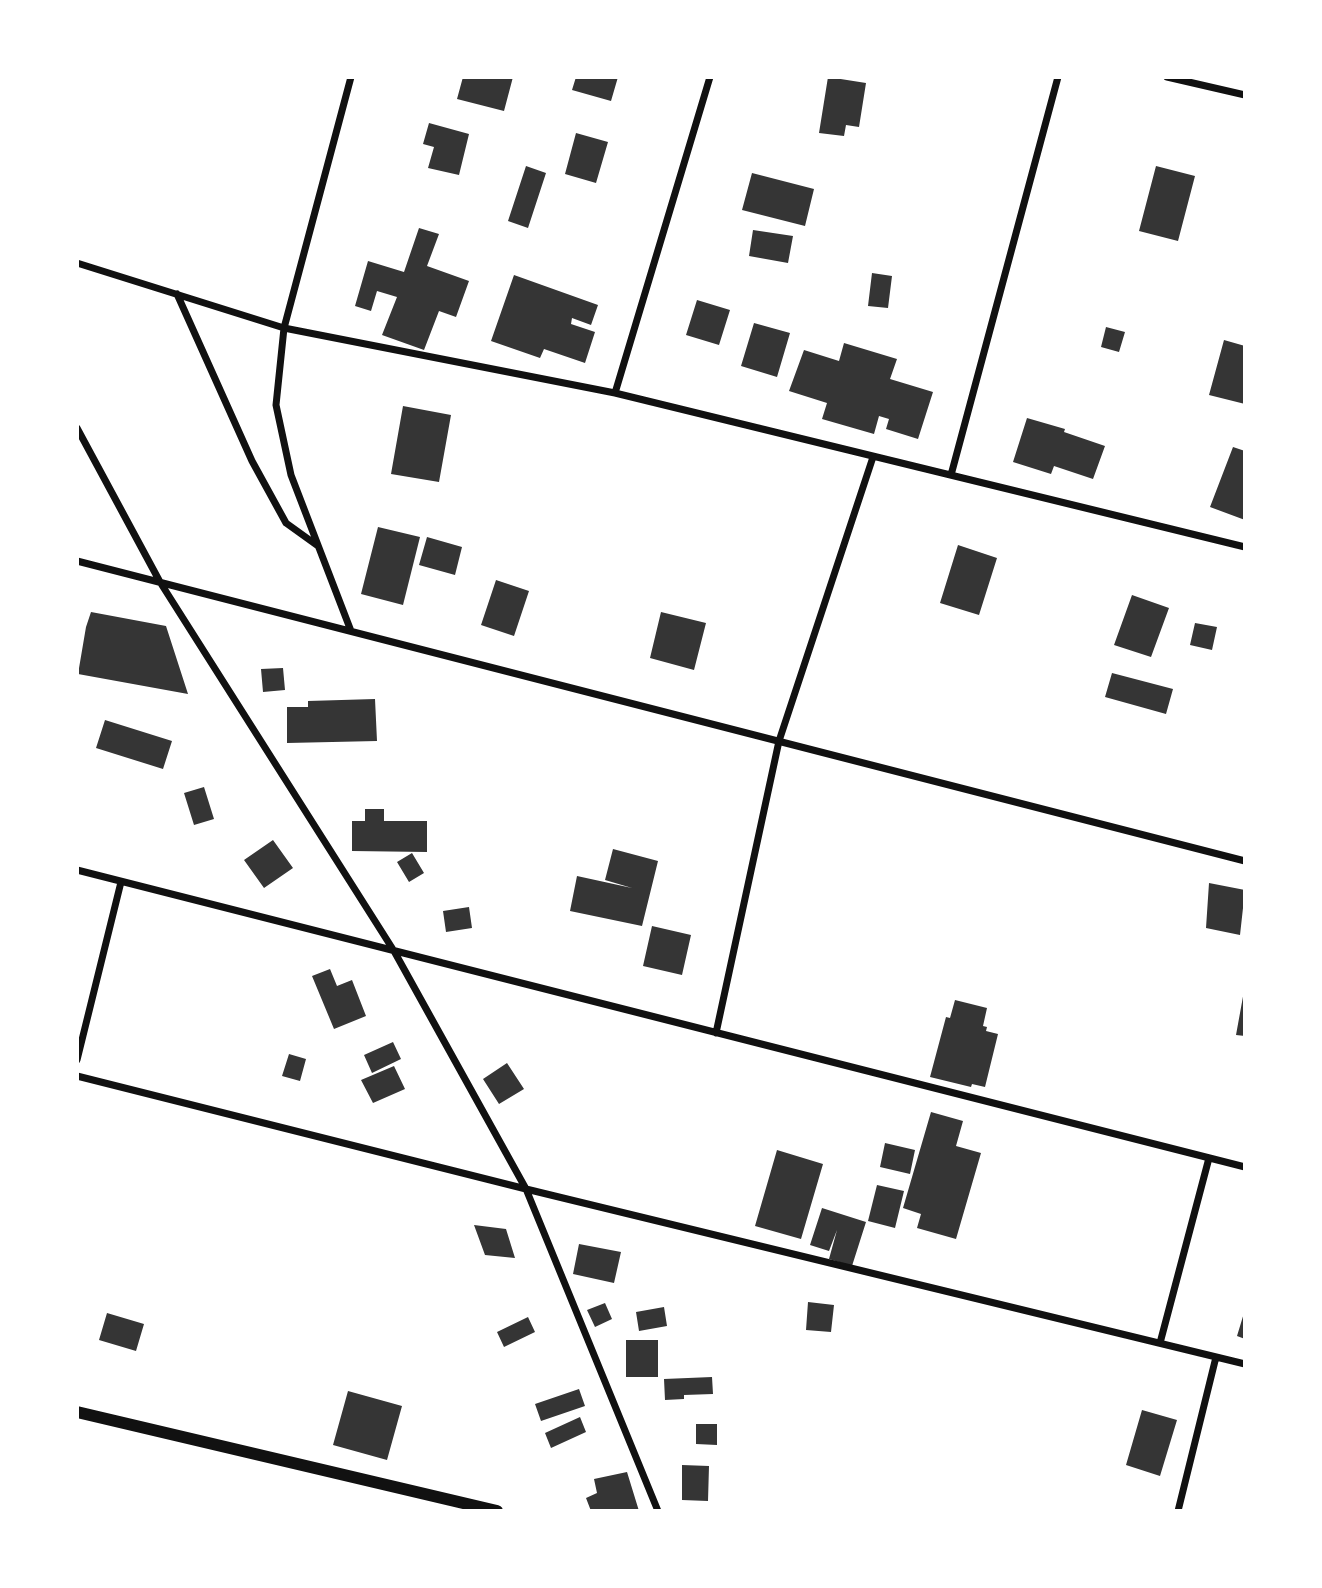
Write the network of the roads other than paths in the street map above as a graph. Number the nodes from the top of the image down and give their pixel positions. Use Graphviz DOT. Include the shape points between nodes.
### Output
graph roads {
  1 [pos="351,77"];
  2 [pos="710,77"];
  3 [pos="1058,77"];
  4 [pos="1167,77"];
  5 [pos="1245,95"];
  6 [pos="77,263"];
  7 [pos="177,294"];
  8 [pos="284,328"];
  9 [pos="615,393"];
  10 [pos="77,428"];
  11 [pos="873,457"];
  12 [pos="951,475"];
  13 [pos="318,546"];
  14 [pos="1245,547"];
  15 [pos="77,561"];
  16 [pos="160,582"];
  17 [pos="351,631"];
  18 [pos="779,741"];
  19 [pos="1245,861"];
  20 [pos="77,870"];
  21 [pos="121,882"];
  22 [pos="394,951"];
  23 [pos="716,1033"];
  24 [pos="77,1060"];
  25 [pos="77,1076"];
  26 [pos="1209,1158"];
  27 [pos="1245,1167"];
  28 [pos="526,1189"];
  29 [pos="1160,1343"];
  30 [pos="1216,1357"];
  31 [pos="1245,1364"];
  32 [pos="77,1412"];
  33 [pos="497,1511"];
  34 [pos="658,1511"];
  35 [pos="1178,1511"];
  1 -- 8 [label="street"];
  2 -- 9 [label="street"];
  3 -- 12 [label="street"];
  4 -- 5 [label="street"];
  6 -- 7 [label="street"];
  7 -- 8 [label="street"];
  7 -- 13 [label="street" via="252,461 286,523"];
  8 -- 9 [label="street"];
  8 -- 13 [label="street" via="276,405 290,475"];
  9 -- 11 [label="street"];
  10 -- 16 [label="street"];
  11 -- 12 [label="street"];
  11 -- 18 [label="street"];
  12 -- 14 [label="street"];
  13 -- 17 [label="street"];
  15 -- 16 [label="street"];
  16 -- 17 [label="street"];
  16 -- 22 [label="street"];
  17 -- 18 [label="street"];
  18 -- 19 [label="street"];
  18 -- 23 [label="street"];
  20 -- 21 [label="street"];
  21 -- 22 [label="street"];
  21 -- 24 [label="street"];
  22 -- 23 [label="street"];
  22 -- 28 [label="street"];
  23 -- 26 [label="street"];
  25 -- 28 [label="street"];
  26 -- 27 [label="street"];
  26 -- 29 [label="street"];
  28 -- 29 [label="street"];
  28 -- 34 [label="street"];
  29 -- 30 [label="street"];
  30 -- 31 [label="street"];
  30 -- 35 [label="street"];
  32 -- 33 [label="street"];
}
